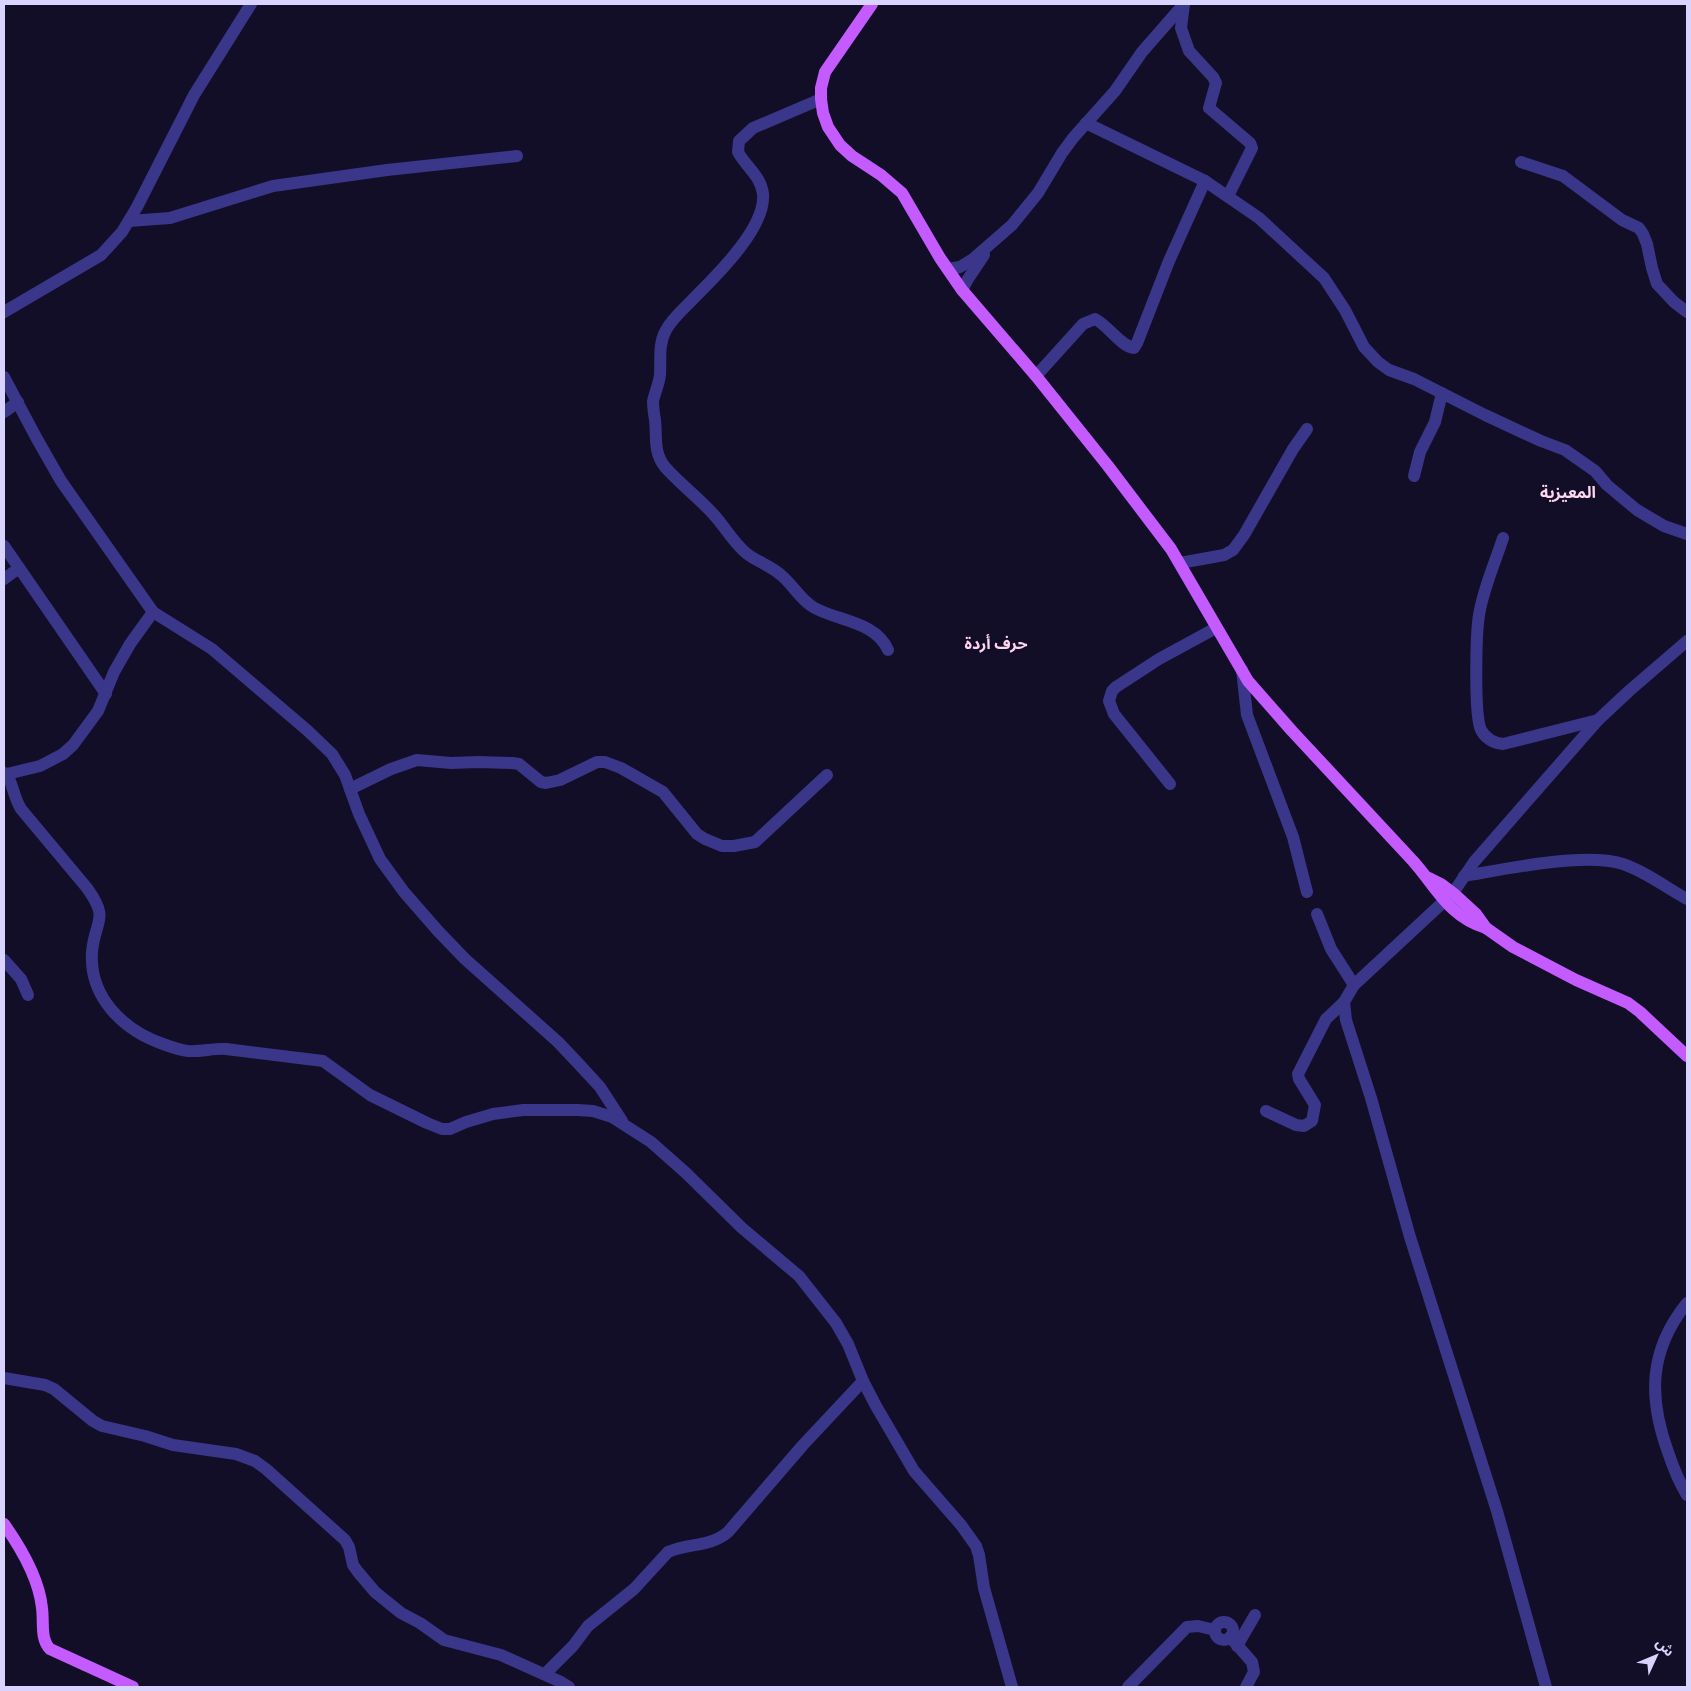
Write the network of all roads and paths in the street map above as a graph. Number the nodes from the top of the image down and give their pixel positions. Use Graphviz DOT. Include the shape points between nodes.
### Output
graph roads {
  1 [pos="251,4"];
  2 [pos="872,4"];
  3 [pos="821,99"];
  4 [pos="1086,123"];
  5 [pos="517,156"];
  6 [pos="1521,162"];
  7 [pos="1205,181"];
  8 [pos="1228,196"];
  9 [pos="129,221"];
  10 [pos="997,240"];
  11 [pos="948,269"];
  12 [pos="962,290"];
  13 [pos="4,312"];
  14 [pos="1687,312"];
  15 [pos="1036,376"];
  16 [pos="4,377"];
  17 [pos="1442,393"];
  18 [pos="18,402"];
  19 [pos="4,412"];
  20 [pos="1307,429"];
  21 [pos="1414,476"];
  22 [pos="1687,534"];
  23 [pos="1503,538"];
  24 [pos="4,546"];
  25 [pos="1180,563"];
  26 [pos="19,568"];
  27 [pos="4,579"];
  28 [pos="153,612"];
  29 [pos="1216,628"];
  30 [pos="1687,641"];
  31 [pos="888,650"];
  32 [pos="1242,670"];
  33 [pos="106,694"];
  34 [pos="1598,720"];
  35 [pos="6,773"];
  36 [pos="827,775"];
  37 [pos="1170,784"];
  38 [pos="350,790"];
  39 [pos="1464,876"];
  40 [pos="1307,892"];
  41 [pos="1448,897"];
  42 [pos="1687,899"];
  43 [pos="1316,914"];
  44 [pos="4,960"];
  45 [pos="1354,985"];
  46 [pos="28,995"];
  47 [pos="1344,1002"];
  48 [pos="1687,1056"];
  49 [pos="1266,1111"];
  50 [pos="622,1122"];
  51 [pos="1687,1303"];
  52 [pos="4,1378"];
  53 [pos="863,1381"];
  54 [pos="1687,1495"];
  55 [pos="4,1524"];
  56 [pos="1255,1615"];
  57 [pos="1234,1641"];
  58 [pos="544,1674"];
  59 [pos="118,1684"];
  60 [pos="133,1687"];
  61 [pos="569,1687"];
  62 [pos="1012,1687"];
  63 [pos="1128,1687"];
  64 [pos="1246,1687"];
  65 [pos="1546,1687"];
  1 -- 9 [label="street" via="194,95"];
  2 -- 3 [label="main road" via="825,72"];
  3 -- 11 [label="main road" via="828,127 840,145 902,193"];
  3 -- 31 [label="street" via="753,128 739,141 738,152 761,186 762,210 739,248 665,332 654,401 656,444 665,467 714,514 744,552 772,567 814,608 860,625 879,637"];
  4 -- 7 [label="street"];
  4 -- 8 [label="street" via="1116,91 1142,52 1184,4 1181,28 1189,51 1216,83 1209,108 1252,148"];
  4 -- 10 [label="street" via="1062,153 1038,193"];
  5 -- 9 [label="street" via="274,186 170,218"];
  6 -- 14 [label="street" via="1563,176 1622,220 1638,228 1647,244 1657,284"];
  7 -- 8 [label="street"];
  7 -- 15 [label="street" via="1134,348 1127,347 1095,319 1084,324"];
  8 -- 17 [label="street" via="1259,218 1324,278 1364,347 1378,362"];
  9 -- 13 [label="street" via="101,255"];
  10 -- 11 [label="street" via="973,259"];
  10 -- 12 [label="street"];
  11 -- 12 [label="main road"];
  12 -- 15 [label="main road"];
  15 -- 25 [label="main road"];
  16 -- 18 [label="street"];
  17 -- 21 [label="street" via="1435,422 1420,452"];
  17 -- 22 [label="street" via="1565,450 1595,471 1637,510 1664,526"];
  18 -- 19 [label="street"];
  18 -- 28 [label="street" via="61,481"];
  20 -- 25 [label="street" via="1233,550 1224,555"];
  23 -- 34 [label="street" via="1479,615 1477,703 1480,728 1488,739 1503,744"];
  24 -- 26 [label="street"];
  25 -- 29 [label="main road"];
  26 -- 27 [label="street"];
  26 -- 33 [label="street"];
  28 -- 33 [label="street" via="114,672"];
  28 -- 38 [label="street" via="207,645 315,737 336,760"];
  29 -- 32 [label="main road"];
  29 -- 37 [label="street" via="1159,659 1116,687 1110,696 1114,714"];
  30 -- 34 [label="street"];
  32 -- 40 [label="street" via="1247,715 1293,837"];
  32 -- 41 [label="main road" via="1279,718 1428,877 1441,884"];
  33 -- 35 [label="street" via="98,711 63,754 40,766"];
  34 -- 39 [label="street"];
  35 -- 50 [label="street" via="16,802 96,902 100,916 93,942 92,966 98,990 115,1014 140,1034 187,1051 216,1048 323,1061 370,1095 442,1129 493,1114 523,1110 593,1111"];
  36 -- 38 [label="street" via="755,842 734,846 722,846 697,834 663,792 605,762 597,762 560,780 546,783 512,762 417,760"];
  38 -- 50 [label="street" via="380,860 404,892 465,959 576,1060 600,1087"];
  39 -- 41 [label="street"];
  39 -- 42 [label="street" via="1565,861 1611,861 1635,868"];
  41 -- 45 [label="street"];
  41 -- 48 [label="main road" via="1466,920 1486,928 1513,948 1628,1003"];
  43 -- 45 [label="street" via="1331,949"];
  44 -- 46 [label="street" via="21,979"];
  45 -- 47 [label="street"];
  47 -- 49 [label="street" via="1326,1020 1298,1074 1315,1105 1312,1121 1304,1126 1296,1125"];
  47 -- 65 [label="street" via="1346,1020 1410,1237 1498,1511"];
  50 -- 53 [label="street" via="667,1156 742,1228 799,1276 843,1334"];
  51 -- 54 [label="street" via="1669,1329 1658,1358 1654,1384 1661,1433"];
  52 -- 58 [label="street" via="54,1389 102,1426 173,1445 236,1454 255,1462 345,1540 358,1572 375,1592 401,1613 444,1640 501,1655"];
  53 -- 58 [label="street" via="728,1532 715,1541 668,1552 634,1590 588,1626"];
  53 -- 62 [label="street" via="914,1471 976,1546 984,1588"];
  55 -- 59 [label="main road" via="34,1576 42,1603 43,1638 47,1646"];
  56 -- 57 [label="street"];
  57 -- 63 [label="street" via="1228,1623 1218,1624 1215,1630 1187,1627"];
  57 -- 64 [label="street" via="1252,1662 1254,1672"];
  58 -- 61 [label="street"];
  59 -- 60 [label="main road"];
}
